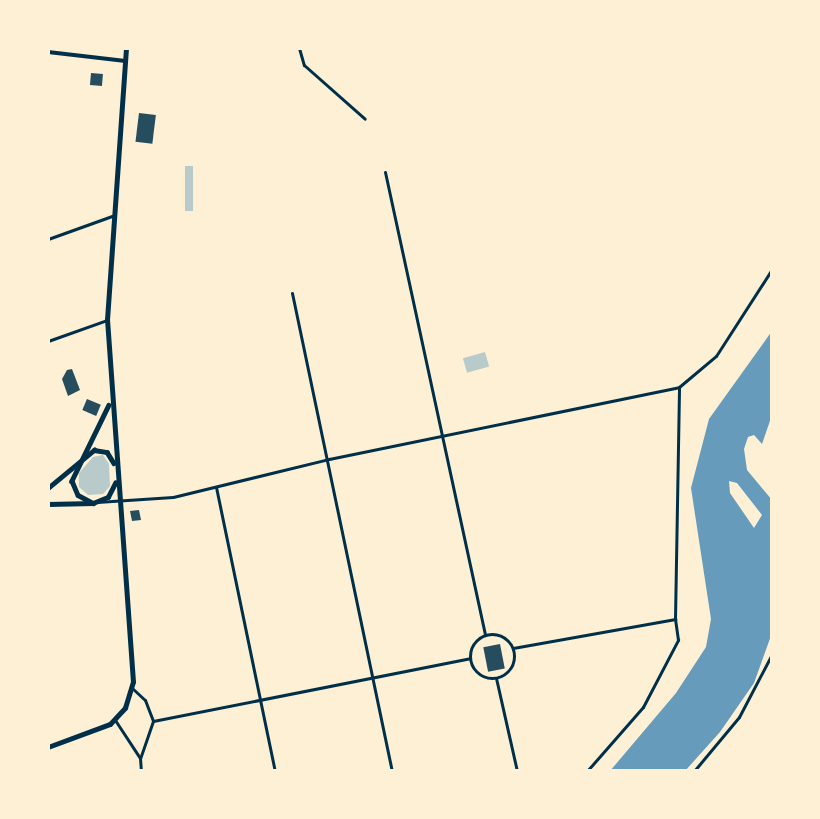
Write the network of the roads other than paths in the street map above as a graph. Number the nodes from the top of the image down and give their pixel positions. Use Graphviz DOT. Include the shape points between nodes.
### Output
graph roads {
  1 [pos="126,48"];
  2 [pos="299,48"];
  3 [pos="48,52"];
  4 [pos="125,61"];
  5 [pos="365,119"];
  6 [pos="386,172"];
  7 [pos="112,216"];
  8 [pos="48,239"];
  9 [pos="772,269"];
  10 [pos="292,293"];
  11 [pos="107,320"];
  12 [pos="48,341"];
  13 [pos="679,387"];
  14 [pos="110,403"];
  15 [pos="442,437"];
  16 [pos="82,458"];
  17 [pos="330,459"];
  18 [pos="116,473"];
  19 [pos="216,487"];
  20 [pos="48,488"];
  21 [pos="94,502"];
  22 [pos="119,502"];
  23 [pos="48,504"];
  24 [pos="675,619"];
  25 [pos="485,635"];
  26 [pos="513,648"];
  27 [pos="772,654"];
  28 [pos="471,658"];
  29 [pos="373,677"];
  30 [pos="496,678"];
  31 [pos="132,688"];
  32 [pos="260,699"];
  33 [pos="114,720"];
  34 [pos="153,721"];
  35 [pos="48,747"];
  36 [pos="140,758"];
  37 [pos="515,770"];
  38 [pos="141,771"];
  39 [pos="275,771"];
  40 [pos="392,771"];
  41 [pos="587,771"];
  42 [pos="694,771"];
  1 -- 4 [label="main road"];
  2 -- 5 [label="street" via="304,65"];
  3 -- 4 [label="street"];
  4 -- 7 [label="main road"];
  6 -- 15 [label="street"];
  7 -- 8 [label="street"];
  7 -- 11 [label="main road"];
  9 -- 13 [label="street" via="716,356"];
  10 -- 17 [label="street"];
  11 -- 12 [label="street"];
  11 -- 14 [label="main road"];
  13 -- 15 [label="street"];
  13 -- 24 [label="street"];
  14 -- 16 [label="main road"];
  14 -- 18 [label="main road"];
  15 -- 17 [label="street"];
  15 -- 25 [label="street"];
  16 -- 18 [label="main road" via="93,450 106,451"];
  16 -- 20 [label="main road"];
  16 -- 21 [label="main road" via="74,472 73,485 79,496"];
  17 -- 19 [label="street"];
  17 -- 29 [label="street"];
  18 -- 21 [label="main road" via="111,494"];
  18 -- 22 [label="main road"];
  19 -- 22 [label="street"];
  19 -- 32 [label="street"];
  21 -- 22 [label="street"];
  21 -- 23 [label="main road"];
  22 -- 31 [label="main road"];
  24 -- 26 [label="street"];
  24 -- 41 [label="street" via="678,640 643,707"];
  25 -- 26 [label="street" via="502,636"];
  25 -- 28 [label="street" via="476,642"];
  26 -- 30 [label="street" via="511,667"];
  27 -- 42 [label="street" via="739,717"];
  28 -- 29 [label="street"];
  28 -- 30 [label="street" via="479,673"];
  29 -- 32 [label="street"];
  29 -- 40 [label="street"];
  30 -- 37 [label="street"];
  31 -- 33 [label="main road"];
  31 -- 34 [label="street" via="145,700"];
  32 -- 34 [label="street"];
  32 -- 39 [label="street"];
  33 -- 35 [label="main road" via="101,729"];
  33 -- 36 [label="street"];
  34 -- 36 [label="street"];
  36 -- 38 [label="street"];
}
